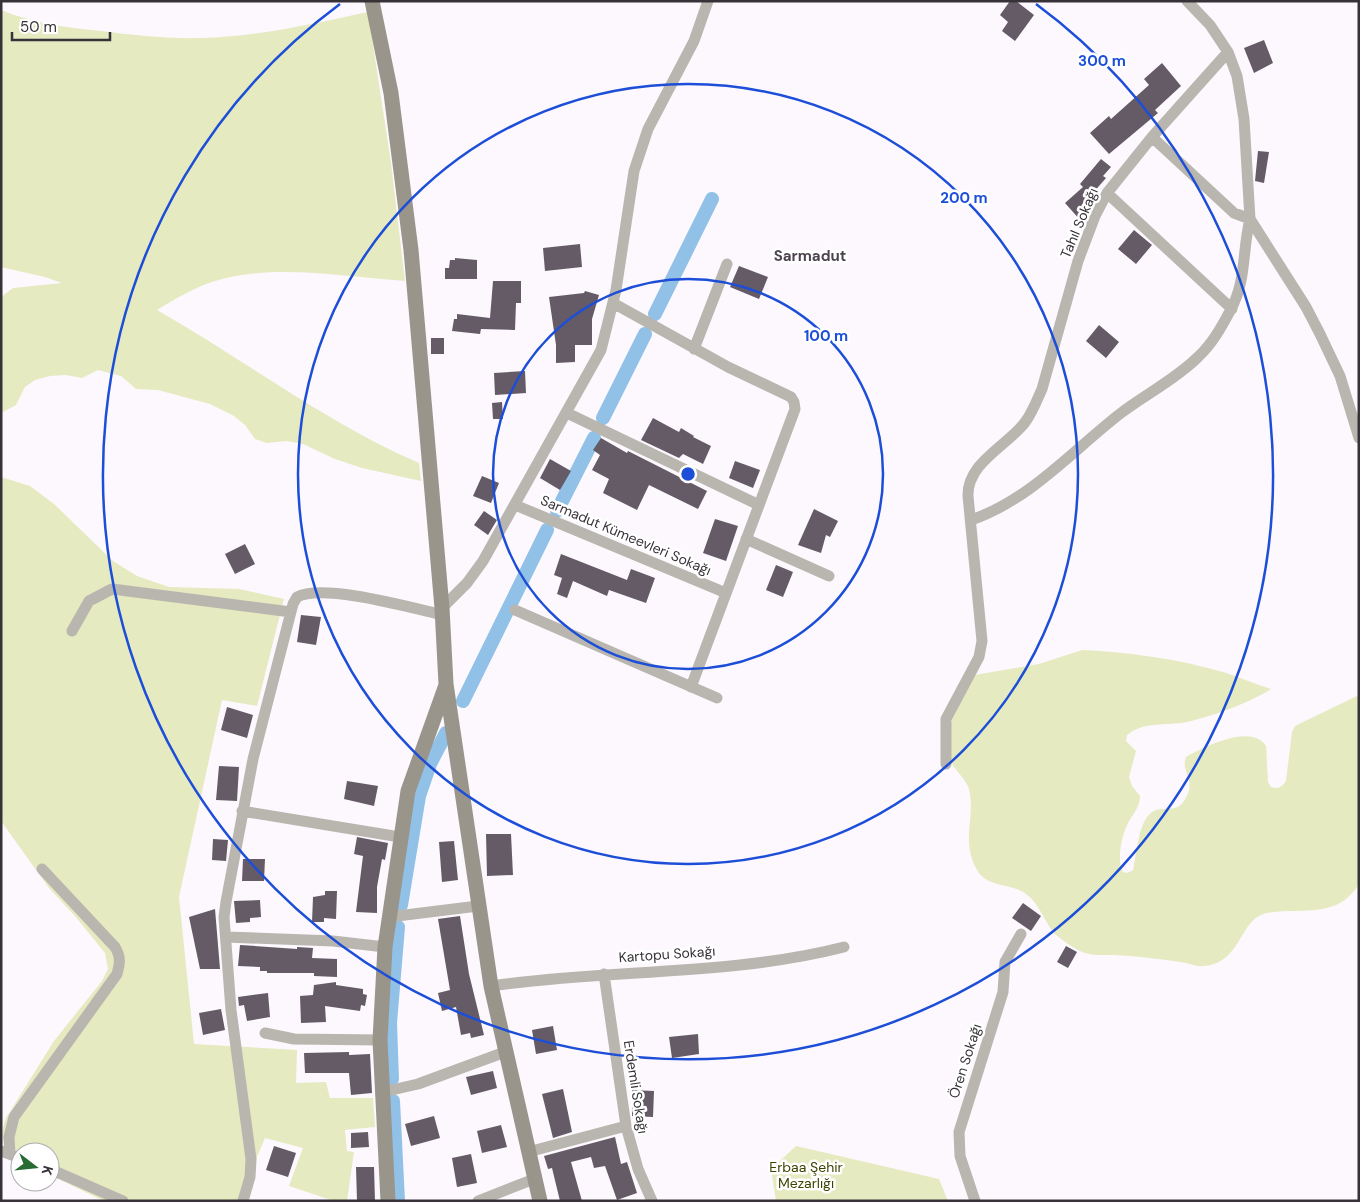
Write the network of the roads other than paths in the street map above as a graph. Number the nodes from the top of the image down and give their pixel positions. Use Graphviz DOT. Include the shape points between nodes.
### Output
graph roads {
  1 [pos="372,1"];
  2 [pos="708,1"];
  3 [pos="1187,1"];
  4 [pos="1228,52"];
  5 [pos="1152,137"];
  6 [pos="1107,193"];
  7 [pos="1250,219"];
  8 [pos="728,264"];
  9 [pos="613,303"];
  10 [pos="1232,309"];
  11 [pos="694,349"];
  12 [pos="567,413"];
  13 [pos="1359,438"];
  14 [pos="515,505"];
  15 [pos="759,505"];
  16 [pos="971,520"];
  17 [pos="746,539"];
  18 [pos="829,576"];
  19 [pos="726,593"];
  20 [pos="515,610"];
  21 [pos="291,612"];
  22 [pos="442,612"];
  23 [pos="72,631"];
  24 [pos="446,684"];
  25 [pos="691,686"];
  26 [pos="717,698"];
  27 [pos="946,764"];
  28 [pos="242,811"];
  29 [pos="400,837"];
  30 [pos="42,869"];
  31 [pos="478,906"];
  32 [pos="389,917"];
  33 [pos="1021,934"];
  34 [pos="226,937"];
  35 [pos="385,947"];
  36 [pos="844,947"];
  37 [pos="604,974"];
  38 [pos="491,986"];
  39 [pos="265,1033"];
  40 [pos="380,1040"];
  41 [pos="505,1052"];
  42 [pos="383,1092"];
  43 [pos="626,1126"];
  44 [pos="528,1152"];
  45 [pos="10,1154"];
  46 [pos="60,1173"];
  47 [pos="534,1179"];
  48 [pos="123,1201"];
  49 [pos="243,1201"];
  50 [pos="388,1201"];
  51 [pos="478,1201"];
  52 [pos="540,1201"];
  53 [pos="652,1201"];
  54 [pos="975,1201"];
  1 -- 22 [label="main road" via="391,93 411,250"];
  2 -- 9 [label="street, Sarmadut Kümeevleri Sokağı" via="694,41 640,149 629,193"];
  3 -- 4 [label="street" via="1210,25"];
  4 -- 5 [label="street, Tahıl Sokağı"];
  4 -- 7 [label="street" via="1237,76 1244,119"];
  5 -- 6 [label="street, Tahıl Sokağı"];
  5 -- 7 [label="street" via="1234,213"];
  6 -- 10 [label="street"];
  6 -- 16 [label="street, Tahıl Sokağı" via="1078,261 1042,389 1034,406 1015,434 970,479"];
  7 -- 10 [label="street" via="1243,276"];
  7 -- 13 [label="street" via="1320,334 1340,376"];
  8 -- 11 [label="street"];
  9 -- 11 [label="street"];
  9 -- 12 [label="street, Sarmadut Kümeevleri Sokağı" via="601,350"];
  10 -- 16 [label="street" via="1211,343 1189,365 1123,411 1026,490 994,512"];
  11 -- 15 [label="street" via="791,397 794,402"];
  12 -- 14 [label="street, Sarmadut Kümeevleri Sokağı"];
  12 -- 15 [label="street"];
  14 -- 19 [label="street, Sarmadut Kümeevleri Sokağı"];
  14 -- 22 [label="street, Sarmadut Kümeevleri Sokağı" via="483,562"];
  15 -- 17 [label="street"];
  16 -- 27 [label="street, Tahıl Sokağı" via="982,642 979,657 946,719"];
  17 -- 18 [label="street"];
  17 -- 19 [label="street"];
  19 -- 25 [label="street"];
  20 -- 25 [label="street"];
  21 -- 22 [label="street" via="297,597 313,592"];
  21 -- 23 [label="street" via="112,589 88,601"];
  21 -- 28 [label="street"];
  22 -- 24 [label="main road"];
  24 -- 29 [label="main road" via="413,775"];
  24 -- 31 [label="main road"];
  25 -- 26 [label="street"];
  28 -- 29 [label="street"];
  28 -- 34 [label="street" via="226,902"];
  29 -- 32 [label="main road"];
  30 -- 45 [label="street" via="115,947 120,954 120,964 117,974 14,1117 9,1137"];
  31 -- 32 [label="street"];
  31 -- 38 [label="main road"];
  32 -- 35 [label="main road"];
  33 -- 54 [label="street, Ören Sokağı" via="1005,962 1003,992 959,1132 960,1156"];
  34 -- 35 [label="street" via="333,941"];
  34 -- 49 [label="street" via="231,1010 251,1159"];
  35 -- 40 [label="main road"];
  36 -- 37 [label="street, Kartopu Sokağı" via="781,961"];
  37 -- 38 [label="street, Kartopu Sokağı"];
  37 -- 43 [label="street, Erdemli Sokağı"];
  38 -- 41 [label="main road"];
  39 -- 40 [label="street" via="294,1039"];
  40 -- 42 [label="main road"];
  41 -- 42 [label="street" via="418,1084"];
  41 -- 44 [label="main road"];
  42 -- 50 [label="main road"];
  43 -- 44 [label="street"];
  43 -- 53 [label="street, Erdemli Sokağı" via="636,1163"];
  44 -- 47 [label="main road"];
  46 -- 48 [label="street"];
  47 -- 51 [label="street"];
  47 -- 52 [label="main road"];
}
